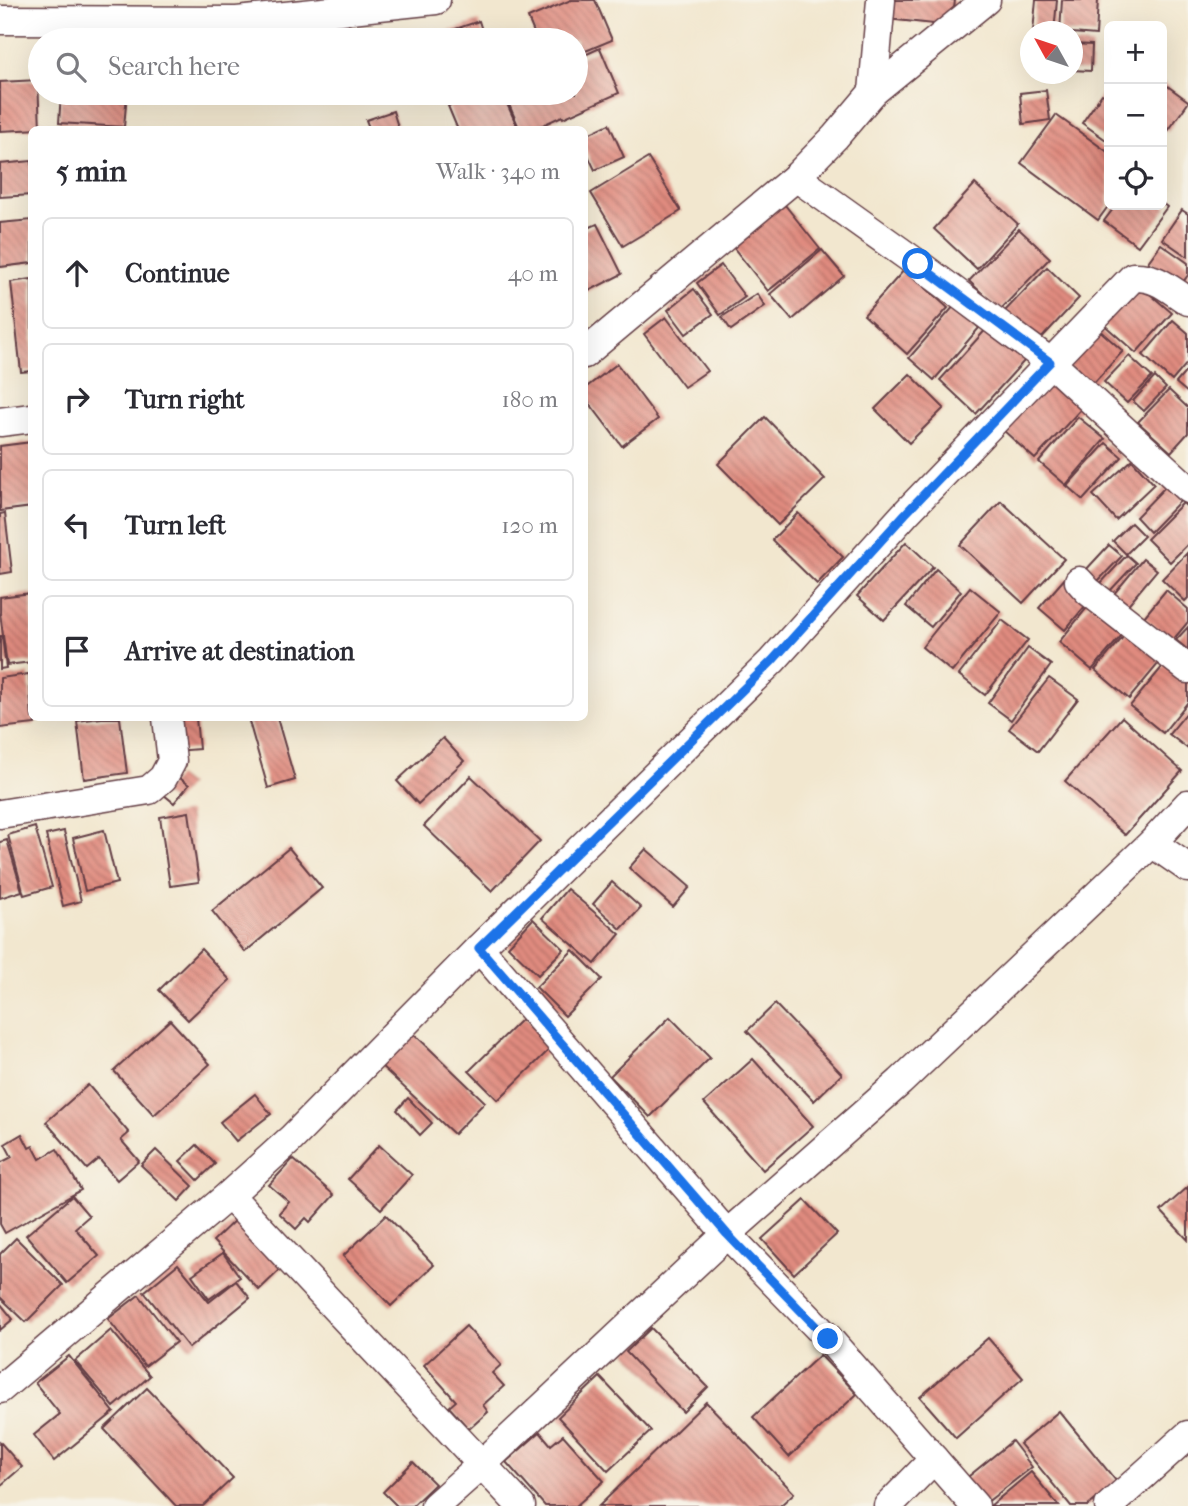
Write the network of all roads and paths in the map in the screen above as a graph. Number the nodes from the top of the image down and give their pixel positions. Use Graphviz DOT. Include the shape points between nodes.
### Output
graph roads {
  1 [pos="436,0"];
  2 [pos="881,0"];
  3 [pos="986,0"];
  4 [pos="237,11"];
  5 [pos="0,20"];
  6 [pos="873,92"];
  7 [pos="796,177"];
  8 [pos="1188,301"];
  9 [pos="588,351"];
  10 [pos="1050,362"];
  11 [pos="28,418"];
  12 [pos="0,422"];
  13 [pos="1188,489"];
  14 [pos="1079,581"];
  15 [pos="1188,670"];
  16 [pos="167,721"];
  17 [pos="1188,804"];
  18 [pos="0,814"];
  19 [pos="1152,844"];
  20 [pos="1188,868"];
  21 [pos="479,948"];
  22 [pos="229,1195"];
  23 [pos="727,1234"];
  24 [pos="0,1389"];
  25 [pos="1188,1435"];
  26 [pos="934,1459"];
  27 [pos="481,1465"];
  28 [pos="435,1506"];
  29 [pos="521,1506"];
  30 [pos="888,1506"];
  31 [pos="975,1506"];
  32 [pos="1109,1506"];
  1 -- 4 [label="street"];
  2 -- 6 [label="street"];
  3 -- 6 [label="street"];
  4 -- 5 [label="street"];
  6 -- 7 [label="street"];
  7 -- 9 [label="street"];
  7 -- 10 [label="street"];
  8 -- 10 [label="street" via="1159,282 1133,277"];
  10 -- 13 [label="street"];
  10 -- 21 [label="street" via="772,661"];
  11 -- 12 [label="street"];
  14 -- 15 [label="street"];
  16 -- 18 [label="street" via="172,761 163,778 149,790"];
  17 -- 19 [label="street"];
  19 -- 20 [label="street"];
  19 -- 23 [label="street" via="900,1082"];
  21 -- 22 [label="street" via="291,1139"];
  21 -- 23 [label="street"];
  22 -- 24 [label="street"];
  22 -- 27 [label="street"];
  23 -- 26 [label="street"];
  23 -- 27 [label="street"];
  25 -- 32 [label="street"];
  26 -- 30 [label="street"];
  26 -- 31 [label="street"];
  27 -- 28 [label="street"];
  27 -- 29 [label="street"];
}
